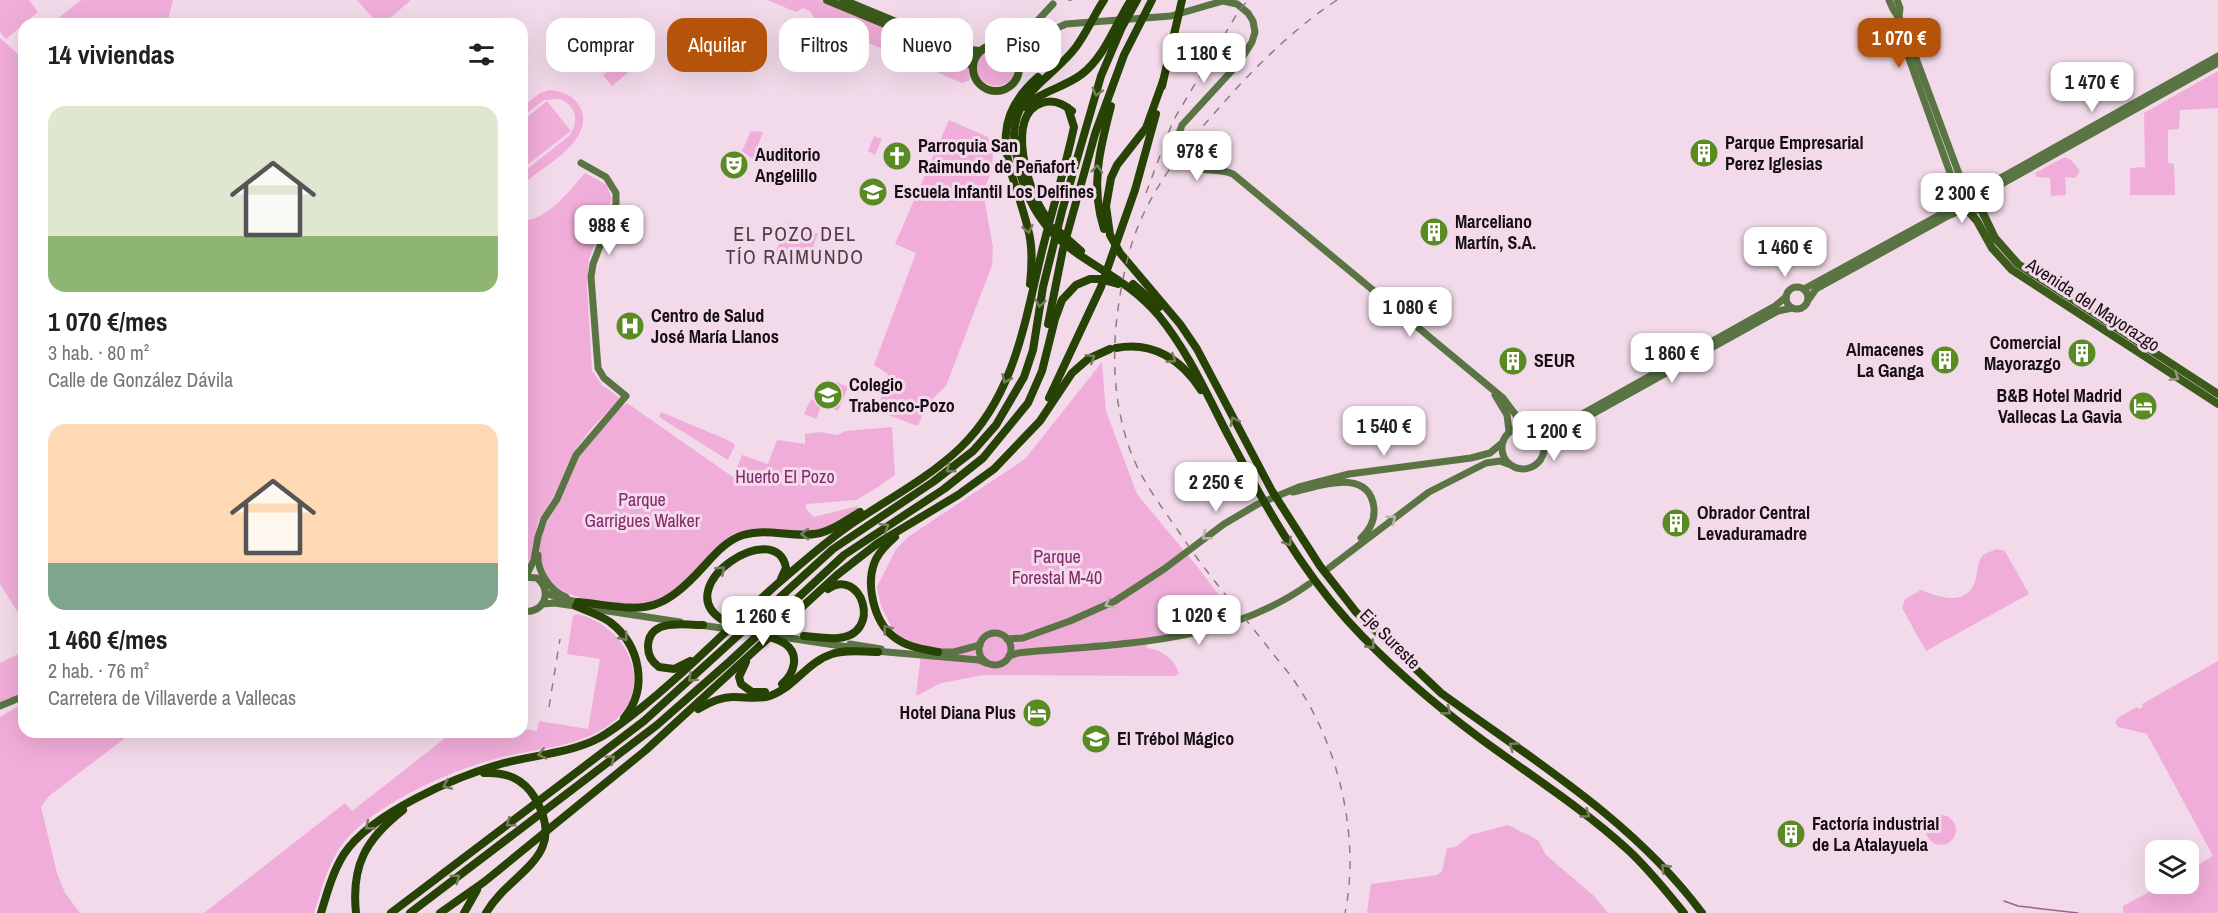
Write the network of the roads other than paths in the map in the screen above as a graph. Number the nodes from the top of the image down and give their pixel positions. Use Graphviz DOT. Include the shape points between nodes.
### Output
graph roads {
  1 [pos="827,0"];
  2 [pos="843,0"];
  3 [pos="1104,0"];
  4 [pos="1131,0"];
  5 [pos="1137,0"];
  6 [pos="1152,0"];
  7 [pos="1182,0"];
  8 [pos="1889,0"];
  9 [pos="1897,0"];
  10 [pos="1053,4"];
  11 [pos="1040,18"];
  12 [pos="1900,19"];
  13 [pos="881,22"];
  14 [pos="1061,27"];
  15 [pos="1083,36"];
  16 [pos="985,48"];
  17 [pos="980,51"];
  18 [pos="1124,55"];
  19 [pos="2218,56"];
  20 [pos="973,62"];
  21 [pos="2218,63"];
  22 [pos="973,71"];
  23 [pos="1019,72"];
  24 [pos="1163,81"];
  25 [pos="1068,108"];
  26 [pos="1180,143"];
  27 [pos="1186,156"];
  28 [pos="1018,160"];
  29 [pos="581,163"];
  30 [pos="1973,189"];
  31 [pos="1068,190"];
  32 [pos="1958,199"];
  33 [pos="1981,204"];
  34 [pos="1966,211"];
  35 [pos="1041,214"];
  36 [pos="1077,252"];
  37 [pos="1804,289"];
  38 [pos="1153,292"];
  39 [pos="1786,297"];
  40 [pos="1809,299"];
  41 [pos="1792,308"];
  42 [pos="1158,316"];
  43 [pos="1025,324"];
  44 [pos="1214,382"];
  45 [pos="1490,388"];
  46 [pos="2218,394"];
  47 [pos="2218,404"];
  48 [pos="1524,426"];
  49 [pos="1008,429"];
  50 [pos="1509,431"];
  51 [pos="1227,434"];
  52 [pos="1539,434"];
  53 [pos="1027,435"];
  54 [pos="1502,443"];
  55 [pos="1544,447"];
  56 [pos="1508,464"];
  57 [pos="931,471"];
  58 [pos="1280,499"];
  59 [pos="926,513"];
  60 [pos="538,537"];
  61 [pos="534,560"];
  62 [pos="528,570"];
  63 [pos="528,577"];
  64 [pos="537,578"];
  65 [pos="1310,579"];
  66 [pos="777,584"];
  67 [pos="546,593"];
  68 [pos="543,604"];
  69 [pos="577,604"];
  70 [pos="801,609"];
  71 [pos="528,611"];
  72 [pos="703,625"];
  73 [pos="741,628"];
  74 [pos="763,634"];
  75 [pos="804,636"];
  76 [pos="1007,639"];
  77 [pos="980,645"];
  78 [pos="707,649"];
  79 [pos="752,650"];
  80 [pos="878,652"];
  81 [pos="938,652"];
  82 [pos="1009,657"];
  83 [pos="987,663"];
  84 [pos="18,698"];
  85 [pos="0,706"];
  86 [pos="684,716"];
  87 [pos="616,728"];
  88 [pos="474,773"];
  89 [pos="420,797"];
  90 [pos="484,882"];
  91 [pos="321,913"];
  92 [pos="356,913"];
  93 [pos="391,913"];
  94 [pos="410,913"];
  95 [pos="440,913"];
  96 [pos="464,913"];
  97 [pos="486,913"];
  98 [pos="1684,913"];
  99 [pos="1702,913"];
  1 -- 13 [label="main road"];
  2 -- 17 [label="main road" via="961,49"];
  3 -- 15 [label="highway"];
  4 -- 28 [label="highway" via="1091,66 1031,101 1023,110 1018,120"];
  5 -- 31 [label="highway, one-way" via="1101,76"];
  6 -- 18 [label="highway"];
  7 -- 24 [label="highway"];
  8 -- 12 [label="main road"];
  9 -- 12 [label="main road"];
  10 -- 11 [label="main road"];
  12 -- 30 [label="main road" via="1959,174"];
  12 -- 32 [label="main road" via="1898,28"];
  14 -- 26 [label="main road" via="1172,16 1223,1 1237,4 1248,13 1255,25 1252,42 1238,64 1182,125"];
  15 -- 28 [label="highway" via="1021,105 1014,131"];
  15 -- 43 [label="highway, one-way" via="1025,89 1007,123 1008,166 1025,215 1032,257"];
  16 -- 17 [label="main road"];
  17 -- 20 [label="main road"];
  38 -- 18 [label="highway, one-way" via="1113,248 1097,202 1097,161"];
  18 -- 49 [label="highway" via="1095,134 1063,249 1043,352 1034,381"];
  19 -- 30 [label="main road" via="1995,182"];
  21 -- 33 [label="main road" via="1991,190"];
  22 -- 23 [label="main road" via="979,84 998,91 1010,87"];
  24 -- 38 [label="highway" via="1146,128 1111,178 1106,206 1113,242"];
  24 -- 53 [label="highway" via="1150,140 1101,287 1061,377"];
  25 -- 31 [label="highway" via="1079,126"];
  25 -- 35 [label="highway" via="1057,102 1040,103 1027,114 1024,125 1028,180"];
  25 -- 43 [label="highway" via="1074,127"];
  27 -- 45 [label="main road" via="1196,169 1233,174"];
  28 -- 35 [label="highway" via="1025,189"];
  29 -- 60 [label="main road" via="606,177 616,193 616,204 593,264 591,283 598,368 626,396 576,455"];
  30 -- 32 [label="main road" via="1964,190"];
  30 -- 33 [label="main road" via="1980,194"];
  31 -- 93 [label="highway, one-way" via="1024,377 996,425 973,451 833,549 644,721"];
  32 -- 34 [label="main road"];
  32 -- 37 [label="main road" via="1947,211"];
  33 -- 34 [label="main road"];
  33 -- 46 [label="main road, Avenida del Mayorazgo" via="1995,238 2018,264"];
  34 -- 40 [label="main road" via="1948,216 1816,290"];
  34 -- 47 [label="main road, Avenida del Mayorazgo, one-way" via="2012,270"];
  35 -- 36 [label="highway" via="1059,240"];
  36 -- 42 [label="highway" via="1129,287"];
  36 -- 44 [label="highway" via="1142,290 1156,303"];
  37 -- 39 [label="main road" via="1794,288"];
  37 -- 40 [label="main road"];
  38 -- 44 [label="highway" via="1197,349"];
  39 -- 41 [label="main road"];
  39 -- 52 [label="main road" via="1570,421"];
  40 -- 41 [label="main road" via="1803,308"];
  41 -- 55 [label="main road" via="1778,311 1553,436"];
  42 -- 49 [label="highway" via="1116,283 1090,279 1076,285 1062,300 1042,371 1028,403"];
  42 -- 51 [label="highway, Eje Sureste" via="1188,356"];
  43 -- 57 [label="highway, one-way" via="1012,366 986,416 962,447"];
  58 -- 44 [label="highway, Eje Sureste, one-way" via="1272,491"];
  45 -- 48 [label="main road" via="1503,398"];
  45 -- 50 [label="main road" via="1506,413"];
  48 -- 50 [label="main road"];
  48 -- 52 [label="main road"];
  79 -- 49 [label="highway, one-way" via="776,618 844,555 944,489 982,458"];
  50 -- 54 [label="main road"];
  53 -- 51 [label="highway, one-way" via="1072,374 1088,359 1113,349 1143,347 1176,360 1194,379"];
  51 -- 65 [label="highway, Eje Sureste, one-way"];
  52 -- 55 [label="main road"];
  53 -- 59 [label="highway" via="994,469"];
  54 -- 56 [label="main road"];
  54 -- 58 [label="main road" via="1478,457 1315,482"];
  55 -- 56 [label="main road" via="1542,459 1533,468 1521,470"];
  58 -- 56 [label="main road, one-way" via="1342,482 1354,483 1367,492 1374,510 1371,526 1332,566 1429,492 1486,463"];
  57 -- 66 [label="highway" via="846,528"];
  57 -- 69 [label="highway, one-way" via="822,533 764,531 738,537 681,589 654,606 639,609"];
  58 -- 76 [label="main road, one-way" via="1257,504 1224,524 1115,601 1023,638"];
  99 -- 58 [label="highway, Eje Sureste, one-way" via="1665,868 1599,808 1421,676 1356,612 1320,566"];
  59 -- 70 [label="highway" via="878,543"];
  81 -- 59 [label="highway, one-way" via="909,646 891,635 878,616 872,592 873,569 882,550"];
  60 -- 61 [label="main road"];
  60 -- 69 [label="main road" via="537,566 561,595"];
  61 -- 62 [label="main road"];
  61 -- 64 [label="main road"];
  63 -- 64 [label="main road"];
  64 -- 67 [label="main road"];
  65 -- 82 [label="main road" via="1269,609 1190,635"];
  65 -- 98 [label="highway, Eje Sureste, one-way" via="1410,682 1597,822 1629,851"];
  73 -- 66 [label="highway, one-way" via="721,620 710,606 710,585 717,572 738,557 768,549 779,553 786,564"];
  66 -- 78 [label="highway"];
  67 -- 68 [label="main road"];
  67 -- 69 [label="main road"];
  68 -- 69 [label="main road"];
  68 -- 71 [label="main road"];
  69 -- 72 [label="main road"];
  69 -- 73 [label="main road"];
  69 -- 87 [label="highway, one-way" via="610,622 636,657 638,691"];
  70 -- 75 [label="highway" via="831,586 840,584 856,591 865,607 861,624 848,636"];
  70 -- 79 [label="highway"];
  72 -- 74 [label="main road"];
  72 -- 78 [label="highway" via="673,624 657,629 648,641 649,656 659,667 674,669"];
  73 -- 75 [label="main road"];
  74 -- 79 [label="highway" via="790,649 794,663 790,676 768,692 746,689 739,677"];
  74 -- 80 [label="main road"];
  75 -- 81 [label="main road" via="879,649"];
  76 -- 77 [label="main road" via="990,634"];
  76 -- 82 [label="main road"];
  77 -- 81 [label="main road"];
  77 -- 83 [label="main road" via="980,655"];
  78 -- 87 [label="highway"];
  79 -- 86 [label="highway"];
  94 -- 79 [label="highway, one-way"];
  80 -- 83 [label="main road"];
  80 -- 86 [label="highway" via="840,651 819,660 773,694 729,697"];
  82 -- 83 [label="main road" via="1000,664"];
  84 -- 85 [label="main road"];
  86 -- 90 [label="highway"];
  87 -- 88 [label="highway, one-way" via="577,747"];
  88 -- 89 [label="highway, one-way"];
  88 -- 97 [label="highway" via="500,772 523,784 539,807 546,834 538,858"];
  89 -- 91 [label="highway, one-way" via="382,816 361,833 344,854"];
  89 -- 92 [label="highway" via="389,821 363,854 356,874"];
  90 -- 95 [label="highway"];
  90 -- 96 [label="highway"];
}
